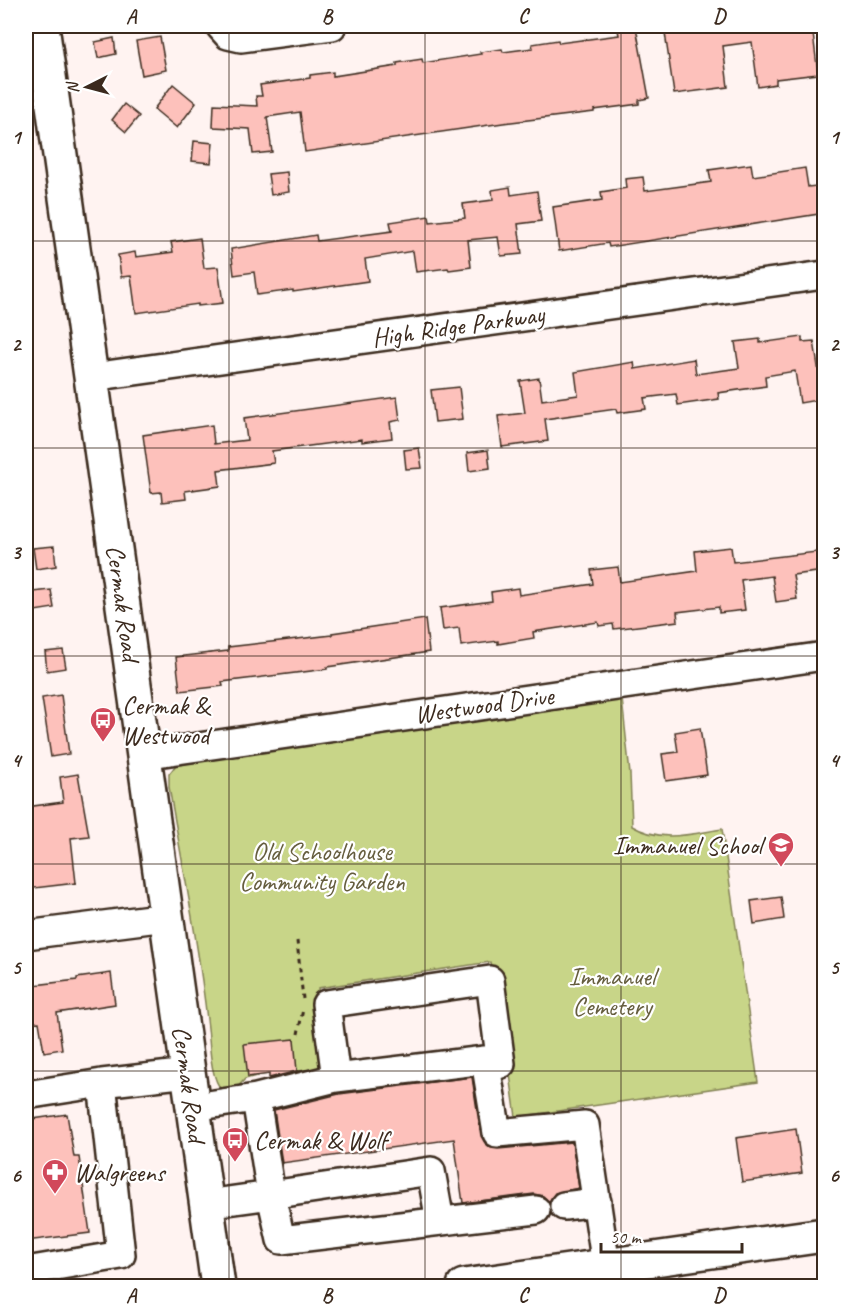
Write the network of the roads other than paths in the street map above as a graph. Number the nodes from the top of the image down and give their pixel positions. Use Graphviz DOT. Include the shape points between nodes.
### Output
graph roads {
  1 [pos="42,26"];
  2 [pos="332,26"];
  3 [pos="224,30"];
  4 [pos="825,275"];
  5 [pos="92,377"];
  6 [pos="825,656"];
  7 [pos="143,755"];
  8 [pos="166,916"];
  9 [pos="26,935"];
  10 [pos="486,1069"];
  11 [pos="188,1073"];
  12 [pos="336,1078"];
  13 [pos="102,1083"];
  14 [pos="26,1095"];
  15 [pos="256,1098"];
  16 [pos="193,1107"];
  17 [pos="271,1195"];
  18 [pos="597,1202"];
  19 [pos="206,1204"];
  20 [pos="564,1206"];
  21 [pos="536,1210"];
  22 [pos="440,1221"];
  23 [pos="825,1235"];
  24 [pos="606,1266"];
  25 [pos="26,1271"];
  26 [pos="218,1287"];
  27 [pos="464,1287"];
  1 -- 5 [label="main road, Cermak Road"];
  2 -- 3 [label="street" via="241,38"];
  4 -- 5 [label="street, High Ridge Parkway"];
  5 -- 7 [label="main road, Cermak Road"];
  6 -- 7 [label="street, Westwood Drive"];
  7 -- 8 [label="main road, Cermak Road"];
  8 -- 9 [label="street"];
  8 -- 11 [label="main road, Cermak Road"];
  10 -- 12 [label="street" via="484,1060"];
  10 -- 12 [label="street" via="501,1064 490,980 326,1004"];
  10 -- 18 [label="street" via="497,1133 585,1125"];
  11 -- 13 [label="street"];
  11 -- 16 [label="main road, Cermak Road"];
  12 -- 15 [label="street"];
  13 -- 14 [label="street"];
  13 -- 25 [label="street" via="121,1255"];
  15 -- 16 [label="street"];
  15 -- 17 [label="street"];
  16 -- 19 [label="main road, Cermak Road"];
  17 -- 19 [label="street"];
  17 -- 22 [label="street" via="281,1240"];
  17 -- 22 [label="street" via="431,1171"];
  18 -- 20 [label="street"];
  18 -- 24 [label="street"];
  19 -- 26 [label="main road, Cermak Road"];
  21 -- 22 [label="street"];
  23 -- 24 [label="main road"];
  24 -- 27 [label="main road"];
}
